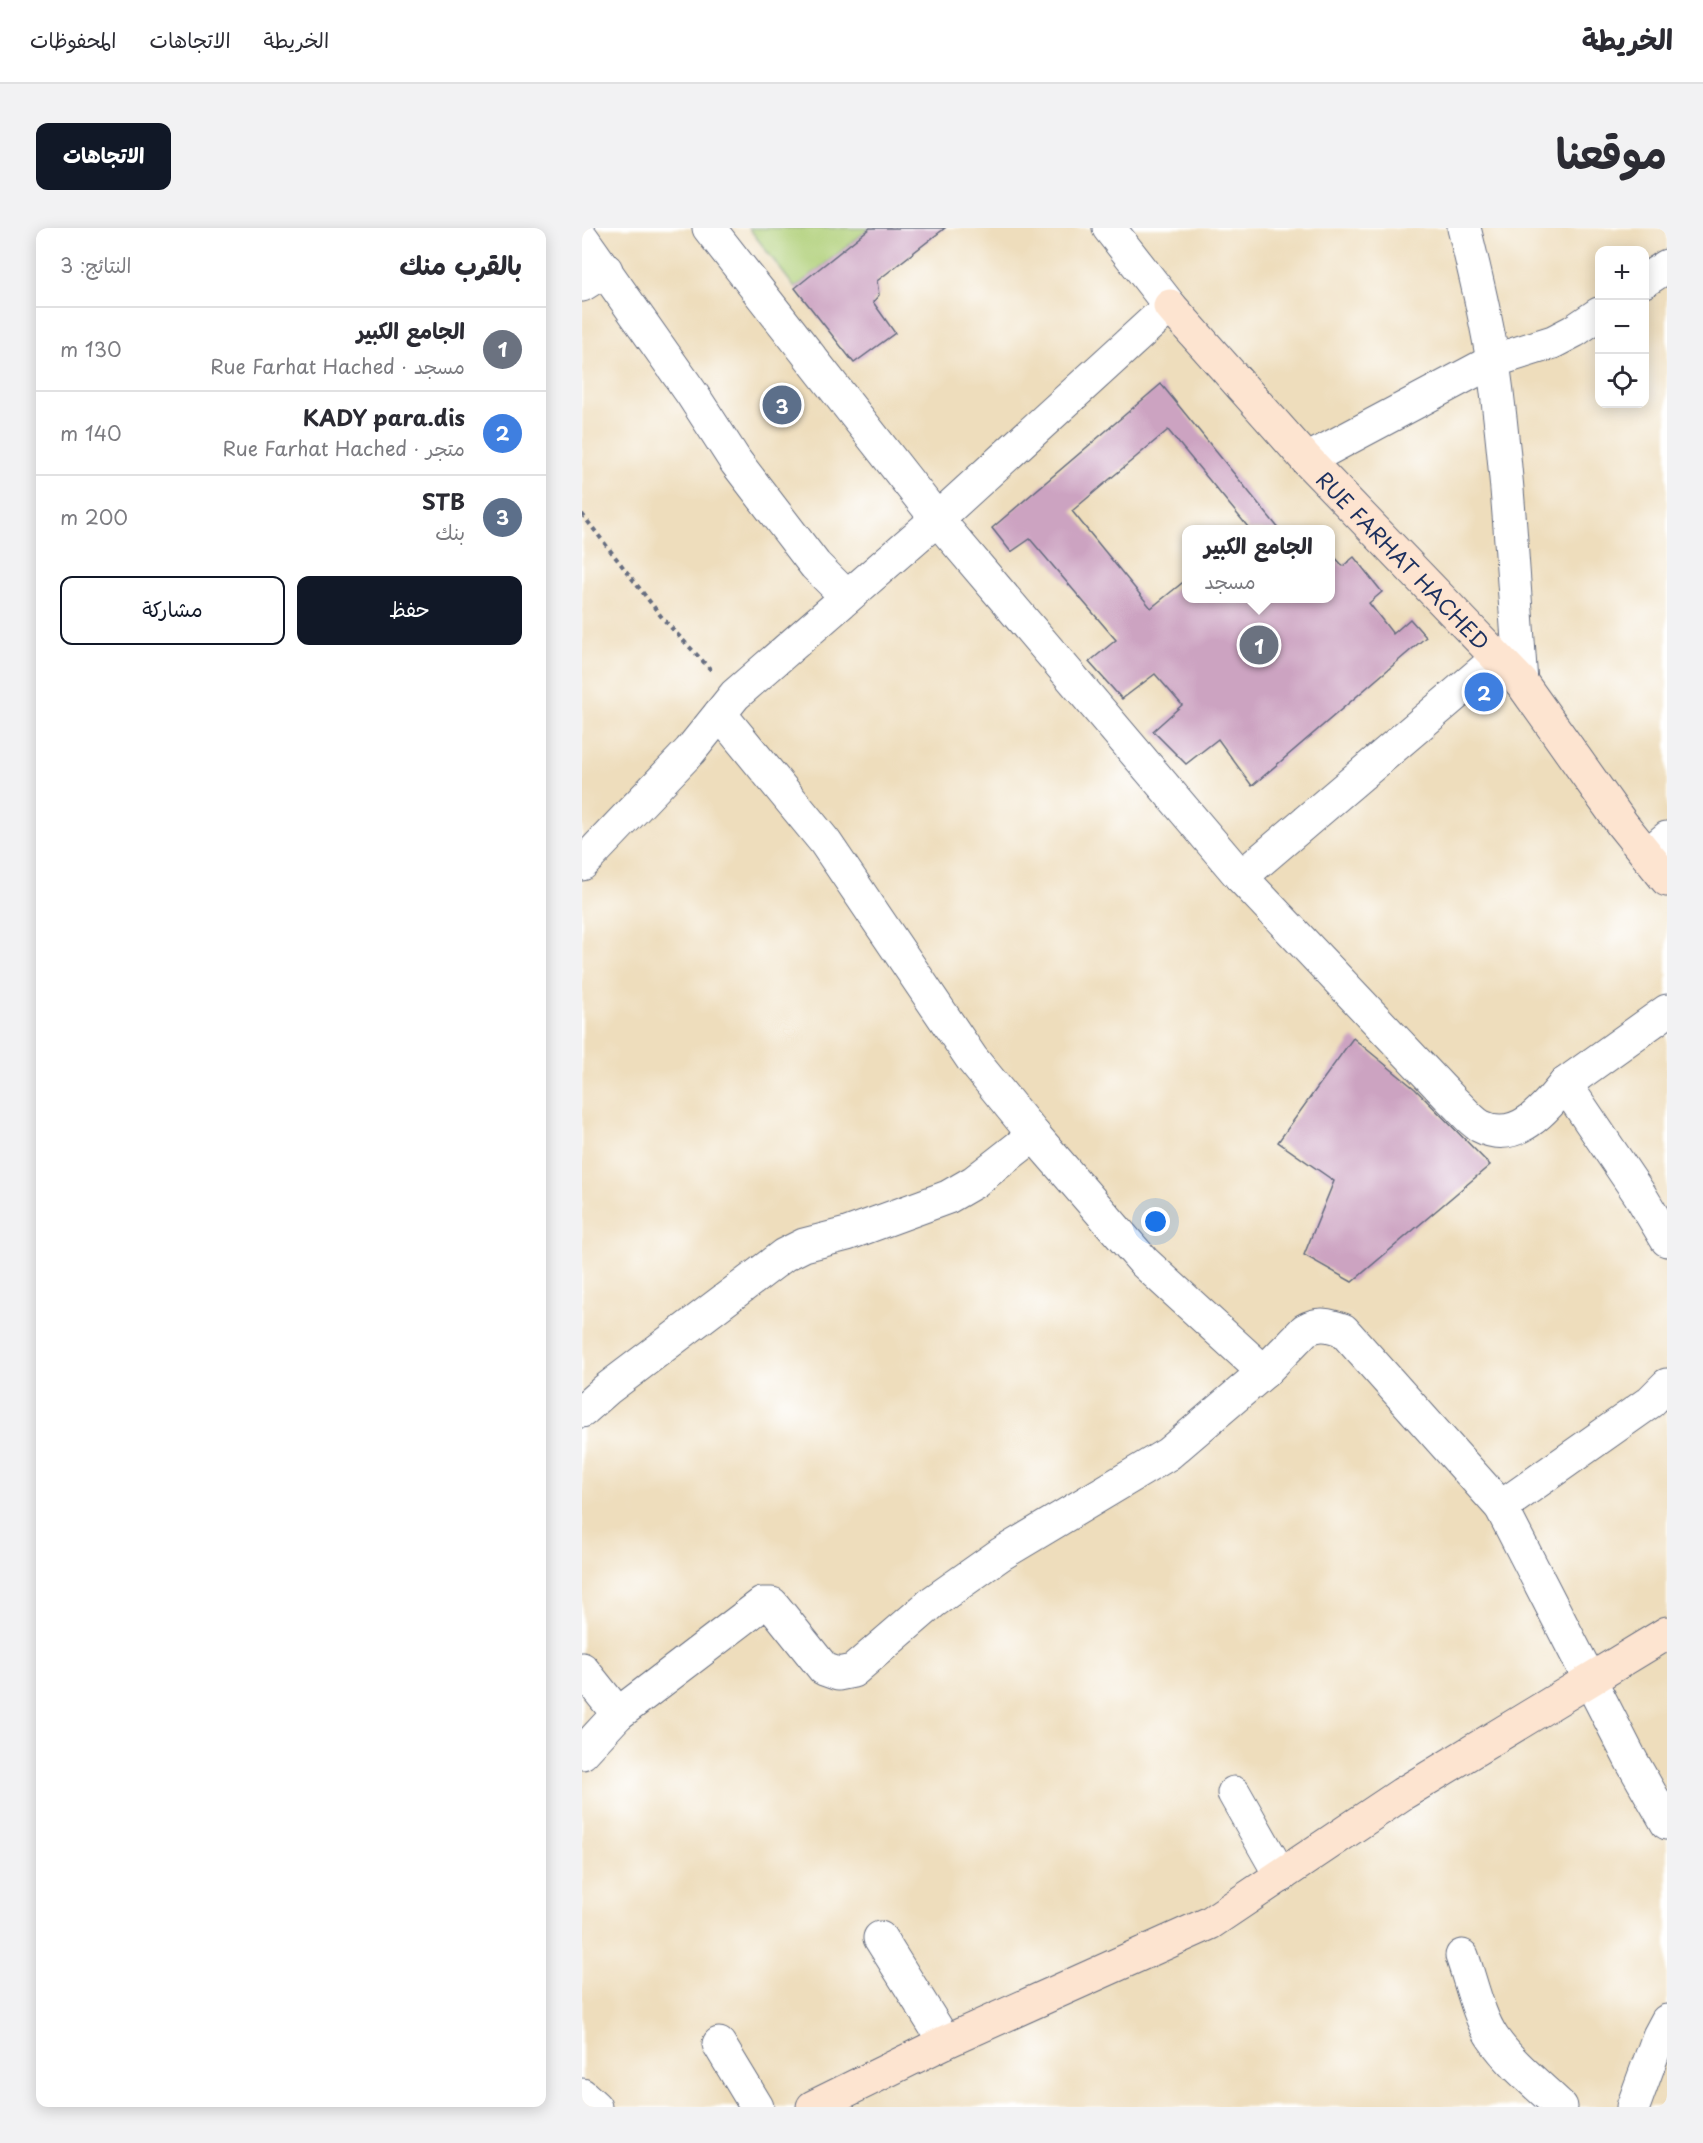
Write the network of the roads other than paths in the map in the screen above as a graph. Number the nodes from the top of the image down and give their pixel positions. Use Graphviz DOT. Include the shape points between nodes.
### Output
graph roads {
  1 [pos="709,228"];
  2 [pos="1109,228"];
  3 [pos="1464,228"];
  4 [pos="582,237"];
  5 [pos="1667,266"];
  6 [pos="594,278"];
  7 [pos="1649,278"];
  8 [pos="1170,306"];
  9 [pos="1595,317"];
  10 [pos="1493,361"];
  11 [pos="1307,460"];
  12 [pos="937,519"];
  13 [pos="847,597"];
  14 [pos="1498,658"];
  15 [pos="1521,682"];
  16 [pos="728,705"];
  17 [pos="1657,847"];
  18 [pos="582,864"];
  19 [pos="1241,877"];
  20 [pos="1667,880"];
  21 [pos="1667,1011"];
  22 [pos="1564,1084"];
  23 [pos="1034,1135"];
  24 [pos="1667,1240"];
  25 [pos="1264,1372"];
  26 [pos="1667,1385"];
  27 [pos="582,1412"];
  28 [pos="1501,1507"];
  29 [pos="1667,1633"];
  30 [pos="582,1669"];
  31 [pos="1589,1679"];
  32 [pos="618,1714"];
  33 [pos="582,1753"];
  34 [pos="1234,1792"];
  35 [pos="1667,1823"];
  36 [pos="1281,1876"];
  37 [pos="880,1938"];
  38 [pos="1462,1956"];
  39 [pos="1667,2021"];
  40 [pos="945,2042"];
  41 [pos="719,2044"];
  42 [pos="582,2095"];
  43 [pos="595,2107"];
  44 [pos="758,2107"];
  45 [pos="813,2107"];
  46 [pos="1562,2107"];
  47 [pos="1633,2107"];
  1 -- 12 [label="street"];
  2 -- 8 [label="street"];
  3 -- 10 [label="street"];
  4 -- 6 [label="street"];
  5 -- 7 [label="street"];
  6 -- 13 [label="street" via="692,394 736,462 815,565"];
  8 -- 11 [label="street, RUE FARHAT HACHED"];
  8 -- 12 [label="street"];
  9 -- 10 [label="street" via="1553,342"];
  10 -- 11 [label="street"];
  10 -- 15 [label="street"];
  11 -- 14 [label="street, RUE FARHAT HACHED"];
  12 -- 13 [label="street"];
  12 -- 19 [label="street"];
  13 -- 16 [label="street"];
  14 -- 15 [label="street, RUE FARHAT HACHED"];
  14 -- 19 [label="street"];
  15 -- 17 [label="street, RUE FARHAT HACHED" via="1622,824"];
  16 -- 18 [label="street" via="690,751"];
  16 -- 23 [label="street" via="972,1059"];
  17 -- 20 [label="street, RUE FARHAT HACHED"];
  19 -- 22 [label="street" via="1478,1125 1502,1131 1520,1127 1545,1108"];
  21 -- 22 [label="street"];
  22 -- 24 [label="street"];
  23 -- 25 [label="street" via="1144,1262"];
  23 -- 27 [label="street" via="974,1182 948,1197 784,1255"];
  25 -- 28 [label="street" via="1312,1326 1330,1325 1343,1330"];
  25 -- 32 [label="street" via="1168,1454 1001,1554 933,1602 853,1671 838,1674 824,1669 767,1602"];
  26 -- 28 [label="street" via="1650,1402"];
  28 -- 31 [label="street"];
  29 -- 31 [label="street"];
  30 -- 32 [label="street"];
  31 -- 35 [label="street"];
  31 -- 36 [label="street" via="1402,1794"];
  32 -- 33 [label="street"];
  34 -- 36 [label="street"];
  36 -- 40 [label="street" via="1210,1923"];
  37 -- 40 [label="street"];
  38 -- 46 [label="street" via="1492,2037"];
  39 -- 47 [label="street"];
  40 -- 45 [label="street"];
  41 -- 44 [label="street"];
  42 -- 43 [label="street"];
}
